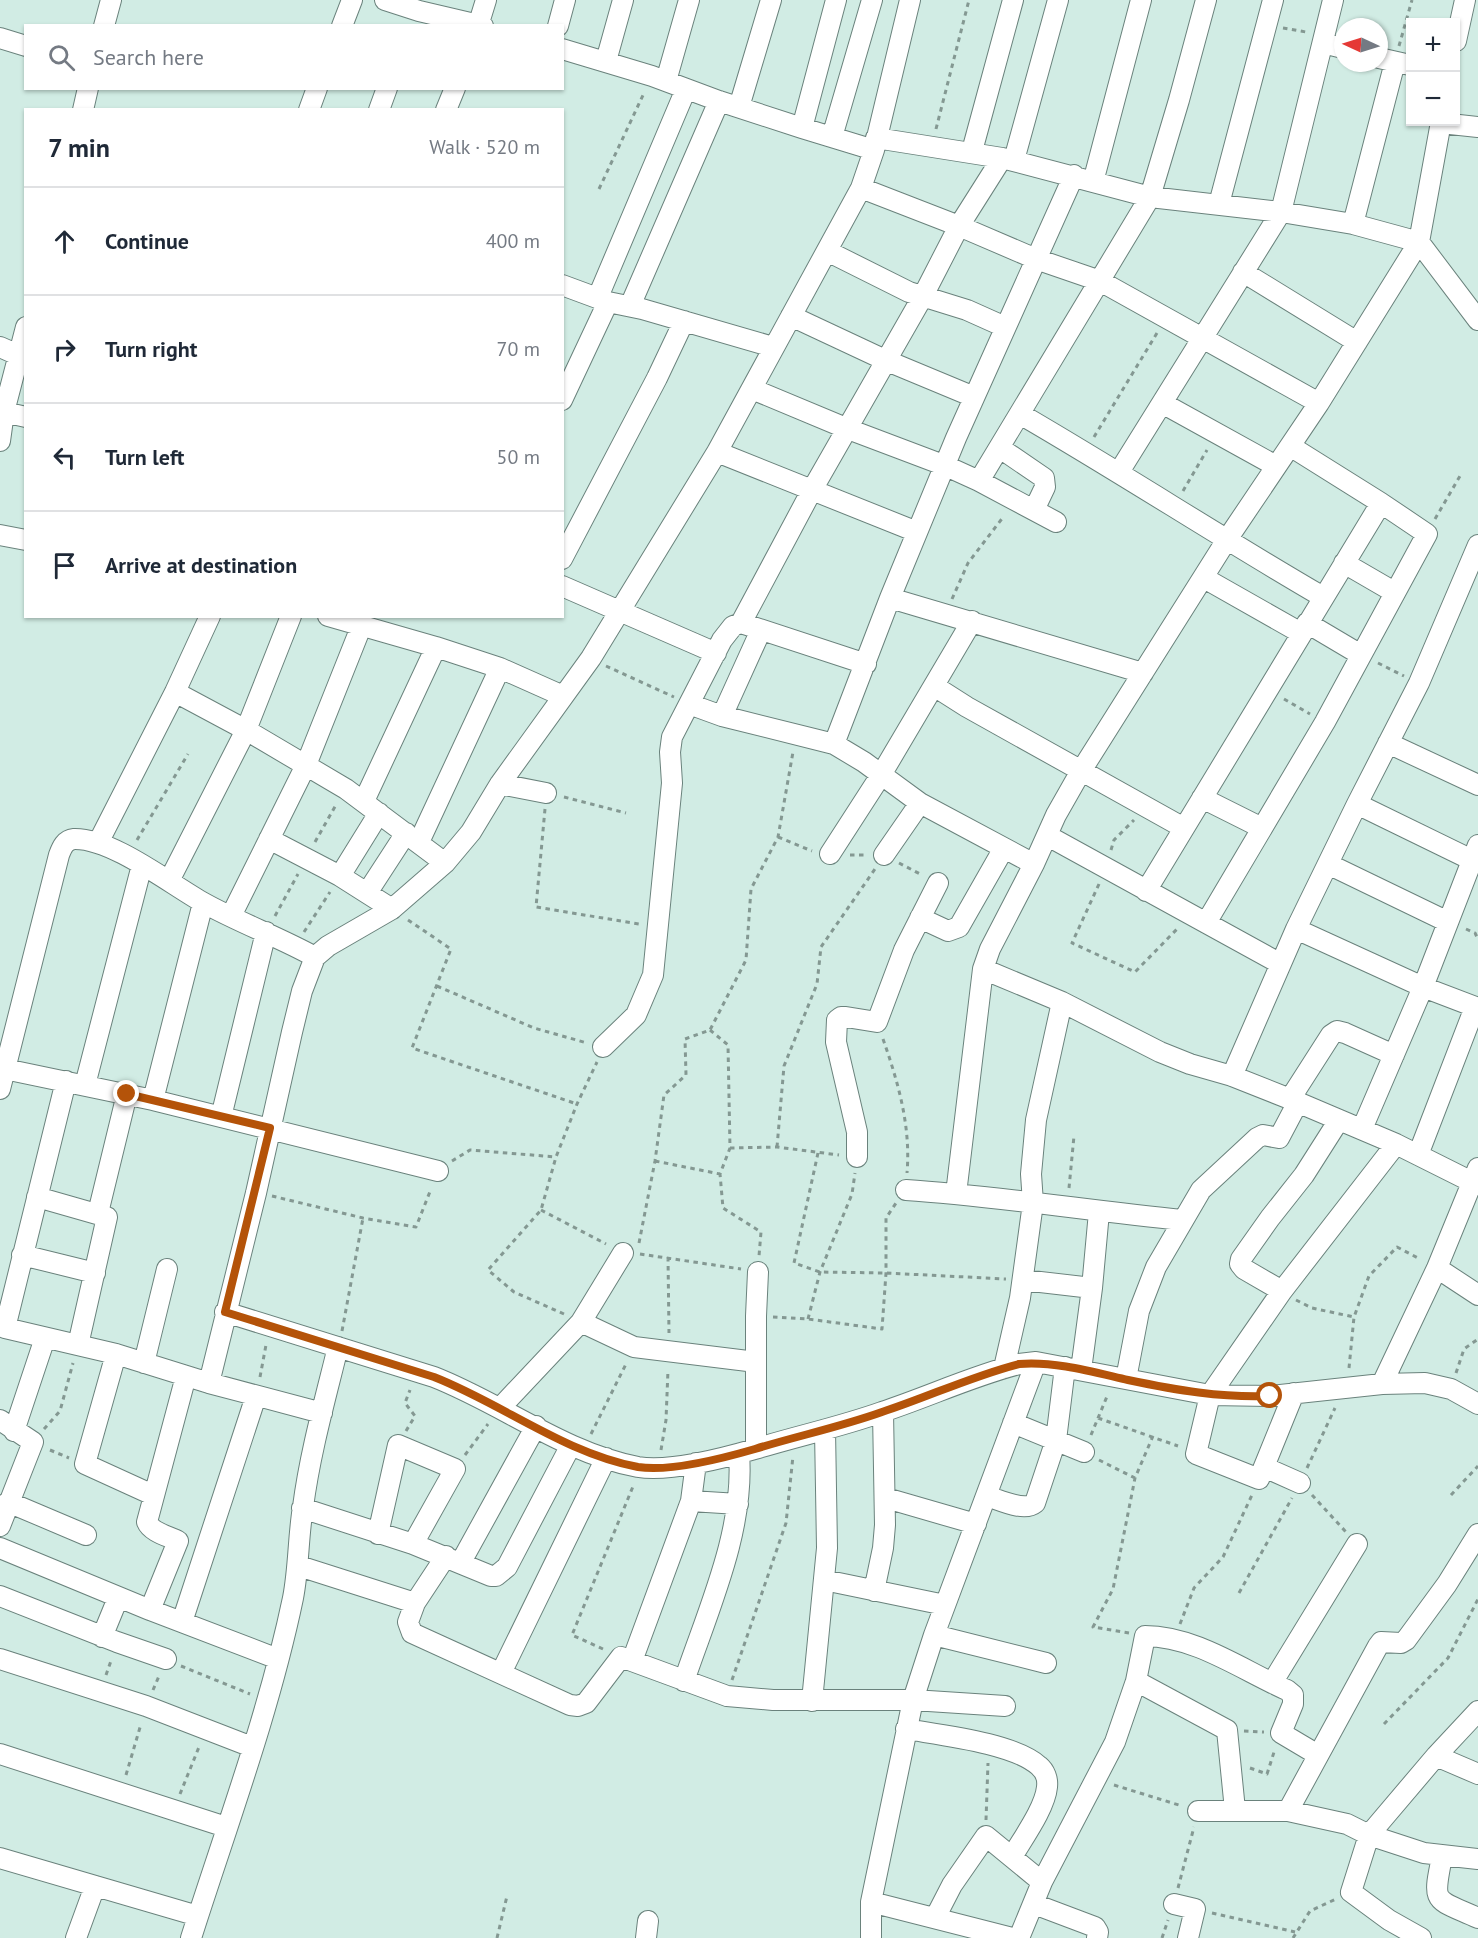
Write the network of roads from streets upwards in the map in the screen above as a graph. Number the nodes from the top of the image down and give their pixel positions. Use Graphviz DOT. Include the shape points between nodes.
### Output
graph roads {
  1 [pos="111,0"];
  2 [pos="352,0"];
  3 [pos="486,0"];
  4 [pos="565,0"];
  5 [pos="623,0"];
  6 [pos="689,0"];
  7 [pos="771,0"];
  8 [pos="836,0"];
  9 [pos="872,0"];
  10 [pos="910,0"];
  11 [pos="1012,0"];
  12 [pos="1058,0"];
  13 [pos="1141,0"];
  14 [pos="1206,0"];
  15 [pos="1273,0"];
  16 [pos="1333,0"];
  17 [pos="1465,0"];
  18 [pos="390,1"];
  19 [pos="416,18"];
  20 [pos="1460,20"];
  21 [pos="105,24"];
  22 [pos="343,24"];
  23 [pos="471,24"];
  24 [pos="480,24"];
  25 [pos="559,24"];
  26 [pos="0,38"];
  27 [pos="1324,39"];
  28 [pos="24,44"];
  29 [pos="1334,44"];
  30 [pos="564,50"];
  31 [pos="606,61"];
  32 [pos="1395,62"];
  33 [pos="659,79"];
  34 [pos="686,89"];
  35 [pos="88,90"];
  36 [pos="316,90"];
  37 [pos="386,90"];
  38 [pos="454,90"];
  39 [pos="718,101"];
  40 [pos="739,107"];
  41 [pos="83,108"];
  42 [pos="310,108"];
  43 [pos="380,108"];
  44 [pos="447,108"];
  45 [pos="1460,125"];
  46 [pos="1440,126"];
  47 [pos="1478,127"];
  48 [pos="802,128"];
  49 [pos="832,136"];
  50 [pos="875,144"];
  51 [pos="972,151"];
  52 [pos="1008,159"];
  53 [pos="1074,175"];
  54 [pos="1094,182"];
  55 [pos="861,188"];
  56 [pos="1150,196"];
  57 [pos="1219,204"];
  58 [pos="1281,212"];
  59 [pos="1353,224"];
  60 [pos="959,226"];
  61 [pos="1419,242"];
  62 [pos="827,251"];
  63 [pos="1036,259"];
  64 [pos="1244,272"];
  65 [pos="1100,281"];
  66 [pos="564,286"];
  67 [pos="923,296"];
  68 [pos="603,300"];
  69 [pos="630,306"];
  70 [pos="790,316"];
  71 [pos="1478,320"];
  72 [pos="684,321"];
  73 [pos="1005,327"];
  74 [pos="24,334"];
  75 [pos="1201,338"];
  76 [pos="1357,342"];
  77 [pos="0,347"];
  78 [pos="773,347"];
  79 [pos="18,355"];
  80 [pos="885,360"];
  81 [pos="752,389"];
  82 [pos="564,395"];
  83 [pos="974,397"];
  84 [pos="1162,403"];
  85 [pos="1319,404"];
  86 [pos="4,412"];
  87 [pos="1020,414"];
  88 [pos="24,417"];
  89 [pos="848,429"];
  90 [pos="0,441"];
  91 [pos="1290,446"];
  92 [pos="1000,448"];
  93 [pos="717,452"];
  94 [pos="946,466"];
  95 [pos="1276,466"];
  96 [pos="1119,472"];
  97 [pos="980,481"];
  98 [pos="812,490"];
  99 [pos="1381,503"];
  100 [pos="1034,510"];
  101 [pos="1056,522"];
  102 [pos="917,532"];
  103 [pos="0,535"];
  104 [pos="24,540"];
  105 [pos="1226,542"];
  106 [pos="1478,545"];
  107 [pos="564,555"];
  108 [pos="1344,563"];
  109 [pos="1204,578"];
  110 [pos="564,587"];
  111 [pos="1394,592"];
  112 [pos="1323,597"];
  113 [pos="890,598"];
  114 [pos="620,610"];
  115 [pos="209,618"];
  116 [pos="290,618"];
  117 [pos="336,618"];
  118 [pos="972,621"];
  119 [pos="741,623"];
  120 [pos="361,627"];
  121 [pos="1304,628"];
  122 [pos="761,630"];
  123 [pos="436,647"];
  124 [pos="716,652"];
  125 [pos="1361,655"];
  126 [pos="866,664"];
  127 [pos="500,668"];
  128 [pos="1143,673"];
  129 [pos="934,686"];
  130 [pos="175,692"];
  131 [pos="563,696"];
  132 [pos="689,704"];
  133 [pos="722,716"];
  134 [pos="246,730"];
  135 [pos="1388,743"];
  136 [pos="834,744"];
  137 [pos="306,765"];
  138 [pos="1081,771"];
  139 [pos="881,775"];
  140 [pos="500,784"];
  141 [pos="1478,785"];
  142 [pos="546,793"];
  143 [pos="1202,798"];
  144 [pos="920,803"];
  145 [pos="1357,804"];
  146 [pos="372,807"];
  147 [pos="1184,828"];
  148 [pos="1262,828"];
  149 [pos="1048,836"];
  150 [pos="412,837"];
  151 [pos="269,839"];
  152 [pos="98,843"];
  153 [pos="1004,848"];
  154 [pos="830,854"];
  155 [pos="884,855"];
  156 [pos="1476,856"];
  157 [pos="134,861"];
  158 [pos="445,863"];
  159 [pos="1034,864"];
  160 [pos="1328,864"];
  161 [pos="340,876"];
  162 [pos="169,880"];
  163 [pos="938,883"];
  164 [pos="1146,891"];
  165 [pos="368,893"];
  166 [pos="203,903"];
  167 [pos="392,909"];
  168 [pos="231,916"];
  169 [pos="920,918"];
  170 [pos="1199,919"];
  171 [pos="1448,922"];
  172 [pos="1296,929"];
  173 [pos="266,932"];
  174 [pos="315,957"];
  175 [pos="1279,963"];
  176 [pos="983,969"];
  177 [pos="1423,987"];
  178 [pos="1062,1002"];
  179 [pos="1477,1008"];
  180 [pos="603,1047"];
  181 [pos="1394,1055"];
  182 [pos="3,1069"];
  183 [pos="1232,1076"];
  184 [pos="66,1081"];
  185 [pos="85,1085"];
  186 [pos="0,1089"];
  187 [pos="127,1094"];
  188 [pos="153,1100"];
  189 [pos="1294,1101"];
  190 [pos="221,1117"];
  191 [pos="1339,1120"];
  192 [pos="270,1128"];
  193 [pos="1362,1129"];
  194 [pos="1396,1144"];
  195 [pos="1418,1155"];
  196 [pos="857,1157"];
  197 [pos="438,1171"];
  198 [pos="1476,1178"];
  199 [pos="906,1190"];
  200 [pos="956,1194"];
  201 [pos="37,1197"];
  202 [pos="1034,1203"];
  203 [pos="1099,1212"];
  204 [pos="98,1213"];
  205 [pos="1182,1220"];
  206 [pos="623,1253"];
  207 [pos="22,1255"];
  208 [pos="1437,1268"];
  209 [pos="167,1269"];
  210 [pos="758,1272"];
  211 [pos="95,1273"];
  212 [pos="1023,1280"];
  213 [pos="1092,1288"];
  214 [pos="1282,1291"];
  215 [pos="1478,1295"];
  216 [pos="225,1312"];
  217 [pos="581,1322"];
  218 [pos="2,1328"];
  219 [pos="45,1338"];
  220 [pos="78,1344"];
  221 [pos="339,1347"];
  222 [pos="116,1354"];
  223 [pos="756,1362"];
  224 [pos="1035,1362"];
  225 [pos="144,1363"];
  226 [pos="1004,1368"];
  227 [pos="1073,1369"];
  228 [pos="186,1376"];
  229 [pos="1120,1378"];
  230 [pos="209,1383"];
  231 [pos="1382,1384"];
  232 [pos="1294,1394"];
  233 [pos="1210,1395"];
  234 [pos="256,1396"];
  235 [pos="1478,1404"];
  236 [pos="500,1408"];
  237 [pos="883,1412"];
  238 [pos="322,1413"];
  239 [pos="1013,1423"];
  240 [pos="7,1425"];
  241 [pos="536,1426"];
  242 [pos="825,1430"];
  243 [pos="1056,1440"];
  244 [pos="577,1447"];
  245 [pos="748,1451"];
  246 [pos="1084,1452"];
  247 [pos="606,1458"];
  248 [pos="696,1463"];
  249 [pos="1262,1473"];
  250 [pos="1300,1483"];
  251 [pos="153,1495"];
  252 [pos="987,1496"];
  253 [pos="886,1498"];
  254 [pos="692,1501"];
  255 [pos="8,1502"];
  256 [pos="738,1504"];
  257 [pos="302,1508"];
  258 [pos="976,1524"];
  259 [pos="0,1526"];
  260 [pos="378,1534"];
  261 [pos="1478,1534"];
  262 [pos="86,1535"];
  263 [pos="178,1540"];
  264 [pos="413,1544"];
  265 [pos="1357,1544"];
  266 [pos="0,1548"];
  267 [pos="205,1553"];
  268 [pos="453,1559"];
  269 [pos="298,1566"];
  270 [pos="824,1580"];
  271 [pos="874,1592"];
  272 [pos="0,1596"];
  273 [pos="118,1598"];
  274 [pos="415,1603"];
  275 [pos="945,1605"];
  276 [pos="150,1610"];
  277 [pos="182,1622"];
  278 [pos="934,1635"];
  279 [pos="110,1640"];
  280 [pos="0,1659"];
  281 [pos="166,1659"];
  282 [pos="278,1659"];
  283 [pos="627,1659"];
  284 [pos="1046,1663"];
  285 [pos="501,1673"];
  286 [pos="684,1681"];
  287 [pos="1136,1681"];
  288 [pos="1272,1683"];
  289 [pos="913,1700"];
  290 [pos="812,1701"];
  291 [pos="1005,1706"];
  292 [pos="1478,1711"];
  293 [pos="906,1729"];
  294 [pos="252,1747"];
  295 [pos="0,1754"];
  296 [pos="1318,1755"];
  297 [pos="1436,1756"];
  298 [pos="1478,1774"];
  299 [pos="1198,1810"];
  300 [pos="1235,1810"];
  301 [pos="1288,1811"];
  302 [pos="226,1827"];
  303 [pos="1369,1835"];
  304 [pos="1012,1857"];
  305 [pos="1442,1857"];
  306 [pos="0,1858"];
  307 [pos="1478,1859"];
  308 [pos="1042,1882"];
  309 [pos="95,1886"];
  310 [pos="871,1902"];
  311 [pos="1034,1904"];
  312 [pos="1174,1904"];
  313 [pos="198,1916"];
  314 [pos="935,1917"];
  315 [pos="1478,1918"];
  316 [pos="76,1938"];
  317 [pos="191,1938"];
  318 [pos="871,1938"];
  319 [pos="1012,1938"];
  320 [pos="1019,1938"];
  321 [pos="1097,1938"];
  322 [pos="1188,1938"];
  323 [pos="1421,1938"];
  1 -- 21 [label="street"];
  2 -- 22 [label="street"];
  3 -- 24 [label="street"];
  4 -- 25 [label="street"];
  5 -- 31 [label="street"];
  6 -- 33 [label="street"];
  7 -- 40 [label="street"];
  8 -- 48 [label="street"];
  9 -- 49 [label="street"];
  10 -- 50 [label="street"];
  11 -- 51 [label="street"];
  12 -- 52 [label="street"];
  13 -- 54 [label="street"];
  14 -- 56 [label="street"];
  15 -- 57 [label="street"];
  16 -- 27 [label="street"];
  17 -- 20 [label="street"];
  18 -- 19 [label="street"];
  19 -- 23 [label="street"];
  26 -- 28 [label="street"];
  27 -- 29 [label="street"];
  27 -- 58 [label="street"];
  30 -- 31 [label="street"];
  31 -- 33 [label="street"];
  32 -- 59 [label="street"];
  33 -- 34 [label="street"];
  34 -- 39 [label="street"];
  34 -- 68 [label="street"];
  35 -- 41 [label="street"];
  36 -- 42 [label="street"];
  37 -- 43 [label="street"];
  38 -- 44 [label="street"];
  39 -- 40 [label="street"];
  39 -- 69 [label="street"];
  40 -- 48 [label="street"];
  45 -- 47 [label="street"];
  46 -- 61 [label="street"];
  48 -- 49 [label="street"];
  49 -- 50 [label="street"];
  50 -- 51 [label="street" via="932,145"];
  50 -- 55 [label="street"];
  51 -- 52 [label="street"];
  52 -- 53 [label="street"];
  52 -- 60 [label="street"];
  53 -- 54 [label="street"];
  53 -- 63 [label="street"];
  54 -- 56 [label="street"];
  55 -- 60 [label="street"];
  55 -- 62 [label="street"];
  56 -- 57 [label="street"];
  56 -- 65 [label="street"];
  57 -- 58 [label="street"];
  58 -- 59 [label="street"];
  58 -- 64 [label="street"];
  59 -- 61 [label="street"];
  60 -- 63 [label="street"];
  60 -- 67 [label="street"];
  61 -- 71 [label="street"];
  61 -- 76 [label="street"];
  62 -- 67 [label="street"];
  62 -- 70 [label="street"];
  63 -- 65 [label="street"];
  63 -- 73 [label="street"];
  64 -- 75 [label="street"];
  64 -- 76 [label="street"];
  65 -- 75 [label="street"];
  65 -- 87 [label="street"];
  66 -- 68 [label="street"];
  67 -- 73 [label="street"];
  67 -- 80 [label="street"];
  68 -- 69 [label="street"];
  68 -- 82 [label="street"];
  69 -- 72 [label="street"];
  70 -- 78 [label="street"];
  70 -- 80 [label="street"];
  72 -- 78 [label="street"];
  72 -- 107 [label="street"];
  73 -- 83 [label="street"];
  74 -- 79 [label="street"];
  75 -- 84 [label="street"];
  75 -- 85 [label="street"];
  76 -- 85 [label="street"];
  77 -- 79 [label="street"];
  78 -- 81 [label="street"];
  79 -- 86 [label="street"];
  80 -- 83 [label="street"];
  80 -- 89 [label="street"];
  81 -- 89 [label="street"];
  81 -- 93 [label="street"];
  83 -- 94 [label="street"];
  84 -- 95 [label="street"];
  84 -- 96 [label="street"];
  85 -- 91 [label="street"];
  86 -- 88 [label="street"];
  86 -- 90 [label="street"];
  87 -- 92 [label="street"];
  87 -- 96 [label="street"];
  89 -- 94 [label="street"];
  89 -- 98 [label="street"];
  91 -- 95 [label="street"];
  91 -- 99 [label="street"];
  92 -- 97 [label="street"];
  92 -- 100 [label="street" via="1044,478 1045,488"];
  93 -- 98 [label="street"];
  93 -- 114 [label="street"];
  94 -- 97 [label="street"];
  94 -- 102 [label="street"];
  95 -- 105 [label="street"];
  96 -- 105 [label="street"];
  97 -- 100 [label="street"];
  98 -- 102 [label="street"];
  98 -- 119 [label="street"];
  99 -- 108 [label="street"];
  99 -- 111 [label="street" via="1427,534"];
  100 -- 101 [label="street"];
  102 -- 113 [label="street"];
  103 -- 104 [label="street"];
  105 -- 109 [label="street"];
  105 -- 112 [label="street"];
  106 -- 135 [label="street" via="1419,683"];
  108 -- 111 [label="street"];
  108 -- 112 [label="street"];
  109 -- 121 [label="street"];
  109 -- 128 [label="street"];
  110 -- 114 [label="street"];
  111 -- 125 [label="street"];
  112 -- 121 [label="street"];
  113 -- 118 [label="street"];
  113 -- 126 [label="street"];
  114 -- 124 [label="street"];
  114 -- 131 [label="street"];
  115 -- 130 [label="street"];
  116 -- 134 [label="street"];
  117 -- 120 [label="street"];
  118 -- 128 [label="street"];
  118 -- 129 [label="street"];
  119 -- 122 [label="street"];
  119 -- 124 [label="street" via="728,631"];
  120 -- 123 [label="street"];
  120 -- 137 [label="street"];
  121 -- 125 [label="street"];
  121 -- 143 [label="street"];
  122 -- 126 [label="street"];
  122 -- 133 [label="street"];
  123 -- 127 [label="street"];
  123 -- 146 [label="street"];
  124 -- 132 [label="street"];
  125 -- 148 [label="street"];
  126 -- 136 [label="street"];
  127 -- 131 [label="street"];
  127 -- 150 [label="street"];
  128 -- 138 [label="street"];
  129 -- 138 [label="street"];
  129 -- 139 [label="street"];
  130 -- 134 [label="street"];
  130 -- 152 [label="street"];
  131 -- 140 [label="street"];
  132 -- 133 [label="street"];
  132 -- 180 [label="street" via="670,745 672,783 653,975 643,1002"];
  133 -- 136 [label="street"];
  134 -- 137 [label="street"];
  134 -- 162 [label="street"];
  135 -- 141 [label="street"];
  135 -- 145 [label="street"];
  136 -- 139 [label="street"];
  137 -- 146 [label="street"];
  137 -- 151 [label="street"];
  138 -- 147 [label="street"];
  138 -- 149 [label="street"];
  139 -- 144 [label="street"];
  139 -- 154 [label="street"];
  140 -- 142 [label="street"];
  140 -- 158 [label="street" via="471,832"];
  143 -- 147 [label="street"];
  143 -- 148 [label="street"];
  144 -- 153 [label="street"];
  144 -- 155 [label="street"];
  145 -- 156 [label="street"];
  145 -- 160 [label="street"];
  146 -- 150 [label="street"];
  146 -- 161 [label="street"];
  147 -- 164 [label="street"];
  148 -- 170 [label="street"];
  149 -- 159 [label="street"];
  149 -- 164 [label="street"];
  150 -- 158 [label="street"];
  150 -- 165 [label="street"];
  151 -- 161 [label="street"];
  151 -- 168 [label="street"];
  152 -- 157 [label="street"];
  152 -- 182 [label="street" via="73,839 62,846"];
  153 -- 159 [label="street"];
  153 -- 169 [label="street" via="958,927 948,931"];
  156 -- 171 [label="street"];
  157 -- 162 [label="street"];
  157 -- 185 [label="street"];
  158 -- 167 [label="street"];
  159 -- 176 [label="street"];
  160 -- 171 [label="street"];
  160 -- 172 [label="street"];
  161 -- 165 [label="street"];
  162 -- 166 [label="street"];
  163 -- 169 [label="street"];
  164 -- 170 [label="street"];
  165 -- 167 [label="street"];
  166 -- 168 [label="street"];
  166 -- 188 [label="street"];
  167 -- 174 [label="street"];
  168 -- 173 [label="street"];
  169 -- 196 [label="street" via="877,1022 841,1017 835,1026 856,1125"];
  170 -- 175 [label="street"];
  171 -- 177 [label="street"];
  172 -- 175 [label="street"];
  172 -- 177 [label="street"];
  173 -- 174 [label="street"];
  173 -- 190 [label="street"];
  174 -- 192 [label="street" via="302,991"];
  175 -- 183 [label="street"];
  176 -- 178 [label="street"];
  176 -- 200 [label="street"];
  177 -- 179 [label="street"];
  177 -- 181 [label="street"];
  178 -- 183 [label="street" via="1160,1052"];
  178 -- 202 [label="street" via="1036,1120 1031,1174"];
  179 -- 195 [label="street"];
  181 -- 189 [label="street" via="1337,1031 1331,1035"];
  181 -- 193 [label="street"];
  182 -- 184 [label="street"];
  182 -- 186 [label="street"];
  183 -- 189 [label="street"];
  184 -- 185 [label="street"];
  184 -- 201 [label="street"];
  185 -- 187 [label="street"];
  187 -- 188 [label="street"];
  187 -- 204 [label="street"];
  188 -- 190 [label="street"];
  189 -- 191 [label="street"];
  189 -- 205 [label="street" via="1279,1138 1257,1138 1201,1190"];
  190 -- 192 [label="street"];
  191 -- 193 [label="street"];
  191 -- 214 [label="street" via="1304,1175 1241,1259 1244,1269"];
  192 -- 197 [label="street"];
  192 -- 216 [label="street"];
  193 -- 194 [label="street"];
  194 -- 195 [label="street"];
  194 -- 214 [label="street"];
  195 -- 198 [label="street"];
  198 -- 208 [label="street"];
  199 -- 200 [label="street"];
  200 -- 202 [label="street"];
  201 -- 204 [label="street"];
  201 -- 207 [label="street"];
  202 -- 203 [label="street"];
  202 -- 212 [label="street"];
  203 -- 205 [label="street"];
  203 -- 213 [label="street"];
  204 -- 211 [label="street" via="107,1221"];
  205 -- 229 [label="street" via="1145,1292"];
  206 -- 217 [label="street"];
  207 -- 211 [label="street"];
  207 -- 218 [label="street"];
  208 -- 215 [label="street"];
  208 -- 231 [label="street"];
  209 -- 225 [label="street"];
  210 -- 223 [label="street"];
  211 -- 220 [label="street"];
  212 -- 213 [label="street"];
  212 -- 226 [label="street"];
  213 -- 227 [label="street"];
  214 -- 233 [label="street"];
  216 -- 221 [label="street"];
  216 -- 230 [label="street"];
  217 -- 223 [label="street" via="634,1347"];
  217 -- 236 [label="street"];
  218 -- 219 [label="street"];
  219 -- 220 [label="street"];
  219 -- 240 [label="street"];
  220 -- 222 [label="street"];
  221 -- 236 [label="street" via="449,1383"];
  221 -- 238 [label="street"];
  222 -- 225 [label="street"];
  222 -- 251 [label="street" via="85,1464"];
  223 -- 245 [label="street"];
  224 -- 226 [label="street"];
  224 -- 227 [label="street"];
  224 -- 239 [label="street"];
  225 -- 228 [label="street"];
  226 -- 237 [label="street"];
  227 -- 229 [label="street"];
  227 -- 243 [label="street"];
  228 -- 230 [label="street"];
  228 -- 251 [label="street"];
  229 -- 233 [label="street"];
  230 -- 234 [label="street"];
  231 -- 232 [label="street"];
  231 -- 235 [label="street" via="1425,1383 1451,1389"];
  232 -- 233 [label="street"];
  232 -- 249 [label="street"];
  233 -- 249 [label="street" via="1196,1454"];
  234 -- 238 [label="street"];
  234 -- 267 [label="street"];
  236 -- 241 [label="street"];
  237 -- 242 [label="street"];
  237 -- 253 [label="street"];
  238 -- 257 [label="street"];
  239 -- 243 [label="street"];
  239 -- 252 [label="street"];
  240 -- 255 [label="street" via="33,1442"];
  241 -- 244 [label="street"];
  241 -- 268 [label="street"];
  242 -- 245 [label="street"];
  242 -- 270 [label="street"];
  243 -- 246 [label="street"];
  243 -- 252 [label="street" via="1032,1506"];
  244 -- 247 [label="street"];
  244 -- 268 [label="street" via="502,1573 491,1576"];
  245 -- 248 [label="street"];
  245 -- 256 [label="street"];
  247 -- 248 [label="street" via="650,1467"];
  247 -- 285 [label="street"];
  248 -- 254 [label="street"];
  249 -- 250 [label="street"];
  251 -- 263 [label="street" via="147,1517 149,1527"];
  252 -- 258 [label="street"];
  253 -- 258 [label="street"];
  253 -- 271 [label="street" via="883,1548"];
  254 -- 256 [label="street"];
  254 -- 283 [label="street"];
  255 -- 259 [label="street"];
  255 -- 262 [label="street"];
  256 -- 286 [label="street" via="720,1577"];
  257 -- 260 [label="street"];
  257 -- 269 [label="street"];
  258 -- 275 [label="street"];
  260 -- 264 [label="street"];
  260 -- 264 [label="street" via="398,1445 454,1469"];
  261 -- 296 [label="street" via="1406,1640 1382,1642 1378,1646"];
  263 -- 267 [label="street"];
  263 -- 276 [label="street"];
  264 -- 268 [label="street"];
  265 -- 288 [label="street"];
  266 -- 273 [label="street"];
  267 -- 277 [label="street"];
  268 -- 274 [label="street"];
  269 -- 274 [label="street"];
  269 -- 282 [label="street"];
  270 -- 271 [label="street"];
  270 -- 290 [label="street"];
  271 -- 275 [label="street"];
  272 -- 279 [label="street"];
  273 -- 276 [label="street"];
  273 -- 279 [label="street"];
  274 -- 285 [label="street" via="408,1622 412,1633"];
  275 -- 278 [label="street"];
  276 -- 277 [label="street"];
  277 -- 282 [label="street"];
  278 -- 284 [label="street"];
  278 -- 289 [label="street"];
  279 -- 281 [label="street"];
  280 -- 294 [label="street" via="101,1691"];
  282 -- 294 [label="street"];
  283 -- 285 [label="street" via="586,1703 578,1706 561,1702"];
  283 -- 286 [label="street"];
  286 -- 290 [label="street" via="727,1696"];
  287 -- 288 [label="street" via="1145,1636 1159,1636 1208,1652"];
  287 -- 300 [label="street" via="1227,1730"];
  287 -- 308 [label="street" via="1115,1742"];
  288 -- 296 [label="street" via="1293,1695 1281,1733"];
  289 -- 290 [label="street"];
  289 -- 291 [label="street"];
  289 -- 293 [label="street"];
  292 -- 297 [label="street"];
  293 -- 304 [label="street" via="989,1744 1028,1759 1046,1774 1043,1802"];
  293 -- 310 [label="street"];
  294 -- 302 [label="street"];
  295 -- 302 [label="street"];
  296 -- 301 [label="street"];
  297 -- 298 [label="street"];
  297 -- 303 [label="street"];
  299 -- 300 [label="street"];
  300 -- 301 [label="street"];
  301 -- 303 [label="street" via="1347,1824"];
  302 -- 313 [label="street"];
  303 -- 305 [label="street"];
  303 -- 323 [label="street" via="1351,1892"];
  304 -- 308 [label="street"];
  304 -- 314 [label="street" via="986,1836"];
  305 -- 307 [label="street"];
  305 -- 315 [label="street" via="1436,1888 1440,1899"];
  306 -- 309 [label="street"];
  308 -- 311 [label="street"];
  309 -- 313 [label="street"];
  309 -- 316 [label="street"];
  310 -- 314 [label="street"];
  310 -- 318 [label="street"];
  311 -- 320 [label="street"];
  311 -- 321 [label="street" via="1095,1927"];
  312 -- 322 [label="street" via="1195,1909"];
  313 -- 317 [label="street"];
  314 -- 319 [label="street"];
}
